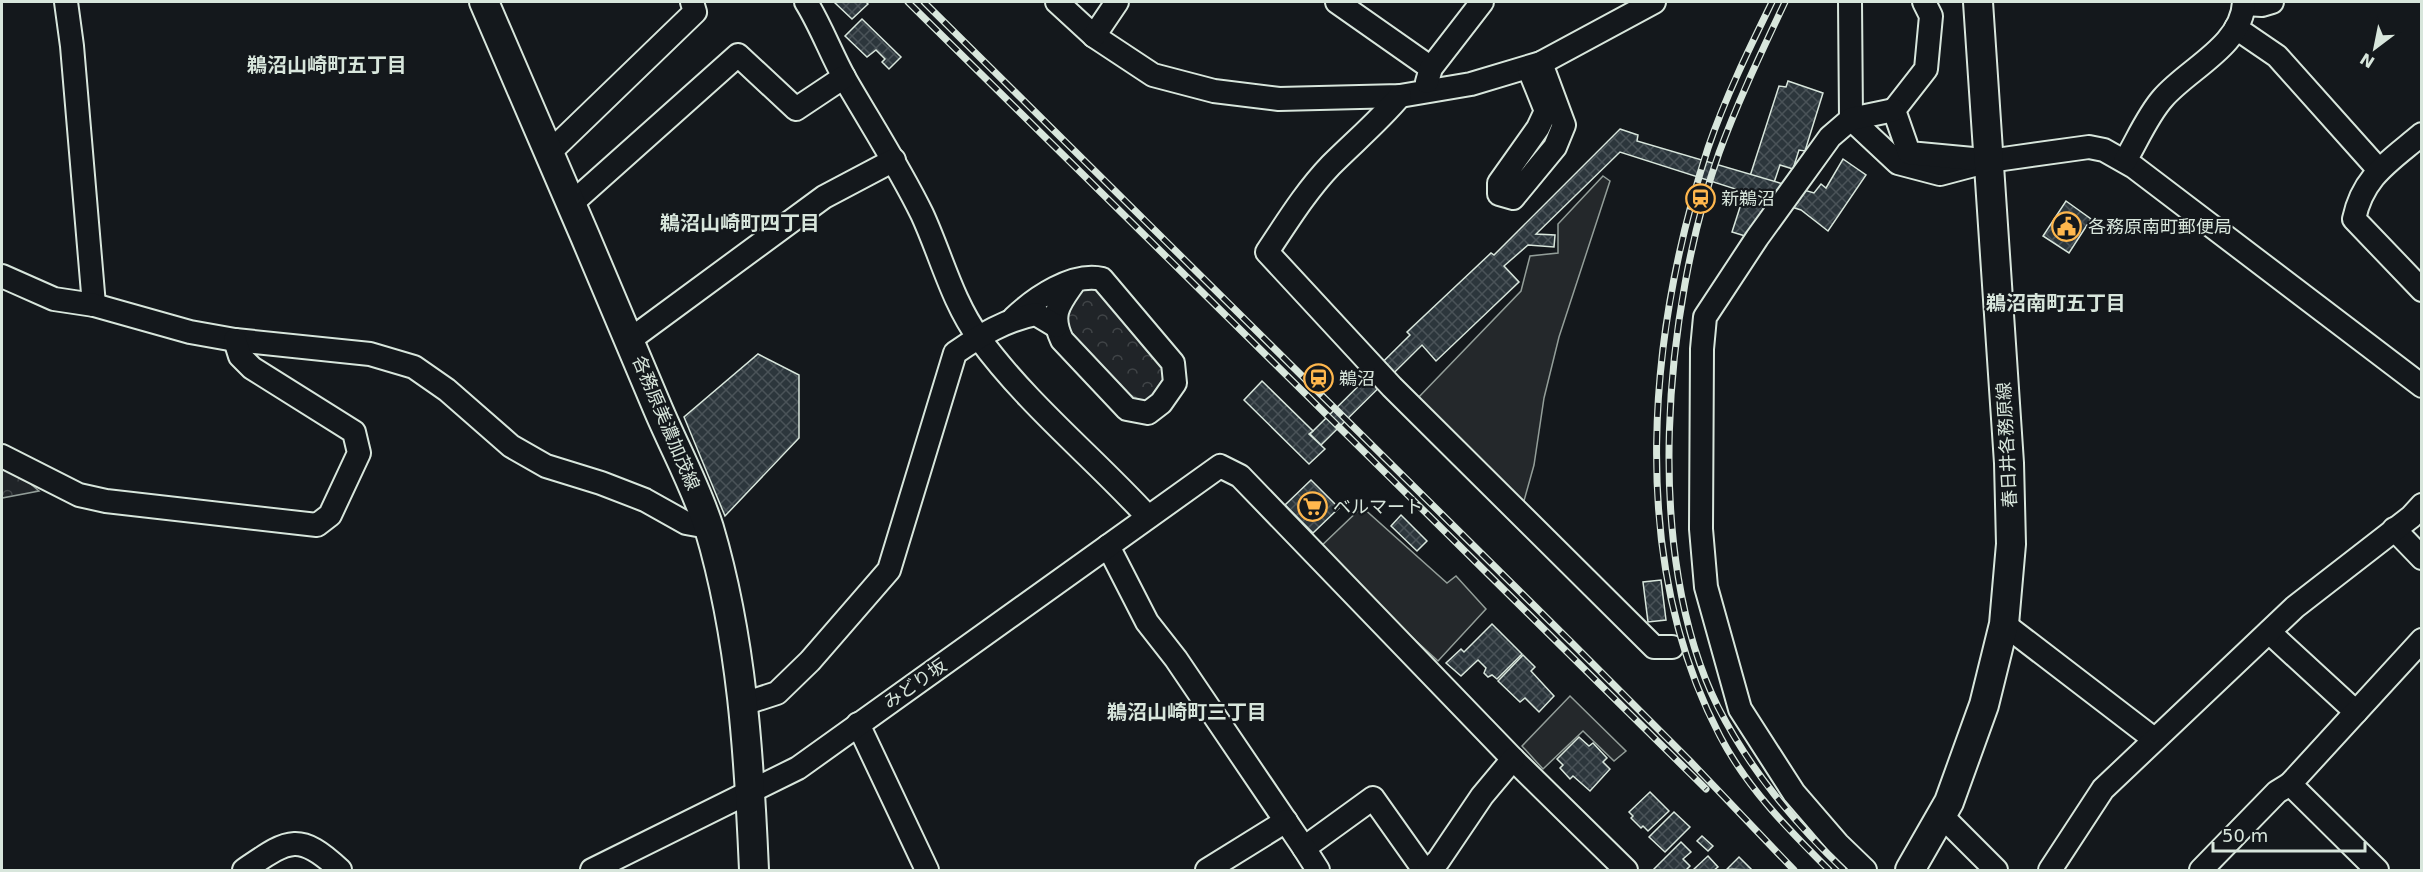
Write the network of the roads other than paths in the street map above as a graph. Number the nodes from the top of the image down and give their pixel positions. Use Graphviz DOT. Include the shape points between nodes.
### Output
graph roads {
  1 [pos="66,2"];
  2 [pos="484,2"];
  3 [pos="692,2"];
  4 [pos="806,2"];
  5 [pos="1057,2"];
  6 [pos="1117,2"];
  7 [pos="1337,2"];
  8 [pos="1482,2"];
  9 [pos="1654,2"];
  10 [pos="1850,2"];
  11 [pos="1924,2"];
  12 [pos="1978,2"];
  13 [pos="2272,2"];
  14 [pos="2244,3"];
  15 [pos="2236,28"];
  16 [pos="1094,36"];
  17 [pos="1535,66"];
  18 [pos="1431,68"];
  19 [pos="844,77"];
  20 [pos="1424,92"];
  21 [pos="1400,96"];
  22 [pos="1894,110"];
  23 [pos="1851,119"];
  24 [pos="2421,135"];
  25 [pos="550,152"];
  26 [pos="894,160"];
  27 [pos="1989,161"];
  28 [pos="2125,161"];
  29 [pos="2379,170"];
  30 [pos="571,204"];
  31 [pos="2,276"];
  32 [pos="1075,281"];
  33 [pos="2421,290"];
  34 [pos="94,305"];
  35 [pos="1013,319"];
  36 [pos="1056,326"];
  37 [pos="978,337"];
  38 [pos="631,339"];
  39 [pos="235,340"];
  40 [pos="2421,386"];
  41 [pos="2,456"];
  42 [pos="2421,505"];
  43 [pos="1148,517"];
  44 [pos="708,527"];
  45 [pos="2394,529"];
  46 [pos="1108,546"];
  47 [pos="2421,558"];
  48 [pos="2004,624"];
  49 [pos="2269,632"];
  50 [pos="2421,640"];
  51 [pos="1672,647"];
  52 [pos="743,704"];
  53 [pos="2356,712"];
  54 [pos="858,724"];
  55 [pos="2154,739"];
  56 [pos="1513,759"];
  57 [pos="2290,784"];
  58 [pos="751,791"];
  59 [pos="1941,815"];
  60 [pos="1286,821"];
  61 [pos="1304,848"];
  62 [pos="244,870"];
  63 [pos="340,870"];
  64 [pos="592,870"];
  65 [pos="754,870"];
  66 [pos="927,870"];
  67 [pos="1207,870"];
  68 [pos="1318,870"];
  69 [pos="1426,870"];
  70 [pos="1626,870"];
  71 [pos="1865,870"];
  72 [pos="1910,870"];
  73 [pos="1996,870"];
  74 [pos="2050,870"];
  75 [pos="2201,870"];
  76 [pos="2377,870"];
  1 -- 34 [label="street"];
  2 -- 25 [label="main road, 各務原美濃加茂線"];
  3 -- 25 [label="street" via="695,12"];
  4 -- 19 [label="street"];
  5 -- 16 [label="street"];
  6 -- 16 [label="street"];
  7 -- 18 [label="street"];
  8 -- 18 [label="street"];
  9 -- 17 [label="street"];
  10 -- 23 [label="street"];
  11 -- 22 [label="street" via="1930,16 1926,69"];
  12 -- 27 [label="main road, 春日井各務原線"];
  13 -- 14 [label="street"];
  14 -- 15 [label="street"];
  15 -- 28 [label="street" via="2219,49 2163,98"];
  15 -- 29 [label="street" via="2277,56"];
  16 -- 21 [label="street" via="1153,75 1215,91 1279,99"];
  17 -- 17 [label="street" via="1564,124 1555,147 1513,198 1499,194 1499,183 1546,111"];
  17 -- 20 [label="street"];
  18 -- 20 [label="street"];
  19 -- 26 [label="street"];
  19 -- 30 [label="street" via="796,109 738,55"];
  20 -- 21 [label="street"];
  21 -- 51 [label="street" via="1330,166 1267,252 1392,387 1654,647"];
  22 -- 23 [label="street"];
  22 -- 27 [label="street" via="1910,153"];
  23 -- 27 [label="street" via="1898,163 1940,174"];
  23 -- 71 [label="street" via="1830,137 1705,317 1701,529 1706,587 1740,709 1794,793"];
  24 -- 29 [label="street"];
  25 -- 30 [label="main road, 各務原美濃加茂線"];
  26 -- 37 [label="street" via="959,304"];
  26 -- 38 [label="street" via="824,197"];
  27 -- 28 [label="street" via="2089,147"];
  27 -- 48 [label="main road, 春日井各務原線" via="2011,532"];
  28 -- 40 [label="street"];
  29 -- 33 [label="street" via="2371,177 2354,219"];
  30 -- 38 [label="main road, 各務原美濃加茂線"];
  31 -- 34 [label="street" via="54,299"];
  32 -- 35 [label="street" via="1032,301"];
  32 -- 36 [label="street" via="1058,305"];
  32 -- 36 [label="street" via="1102,279 1173,363 1175,383 1148,413 1127,409 1062,340"];
  34 -- 39 [label="street" via="190,332"];
  35 -- 36 [label="street" via="1036,314"];
  35 -- 37 [label="street"];
  37 -- 43 [label="street" via="1030,398"];
  37 -- 52 [label="street" via="955,353 889,570 777,693"];
  38 -- 44 [label="main road, 各務原美濃加茂線"];
  39 -- 41 [label="street" via="240,356 252,368 354,432 359,453 330,515 317,525 97,499 79,495"];
  39 -- 44 [label="street" via="370,354 414,367 447,390 511,446 546,466 645,500 686,523"];
  42 -- 45 [label="street"];
  43 -- 46 [label="street, みどり坂"];
  43 -- 56 [label="street, みどり坂" via="1220,466 1240,476"];
  44 -- 52 [label="main road, 各務原美濃加茂線" via="731,618"];
  45 -- 47 [label="street"];
  45 -- 49 [label="street"];
  46 -- 54 [label="street, みどり坂"];
  46 -- 60 [label="street" via="1147,622 1176,658"];
  48 -- 55 [label="street"];
  48 -- 59 [label="main road, 春日井各務原線" via="1984,705"];
  49 -- 53 [label="street"];
  49 -- 55 [label="street"];
  50 -- 53 [label="street"];
  52 -- 58 [label="main road, 各務原美濃加茂線"];
  53 -- 57 [label="street"];
  54 -- 58 [label="street, みどり坂" via="798,768"];
  54 -- 66 [label="street"];
  55 -- 74 [label="street" via="2103,789"];
  56 -- 69 [label="street" via="1482,796 1438,861"];
  56 -- 70 [label="street"];
  57 -- 75 [label="street" via="2277,792"];
  57 -- 76 [label="street"];
  58 -- 64 [label="street, みどり坂"];
  58 -- 65 [label="main road, 各務原美濃加茂線"];
  59 -- 72 [label="main road, 春日井各務原線"];
  59 -- 73 [label="street"];
  60 -- 61 [label="street"];
  60 -- 67 [label="street"];
  61 -- 68 [label="street"];
  61 -- 69 [label="street" via="1373,798"];
  62 -- 63 [label="street" via="279,846 305,844"];
}
